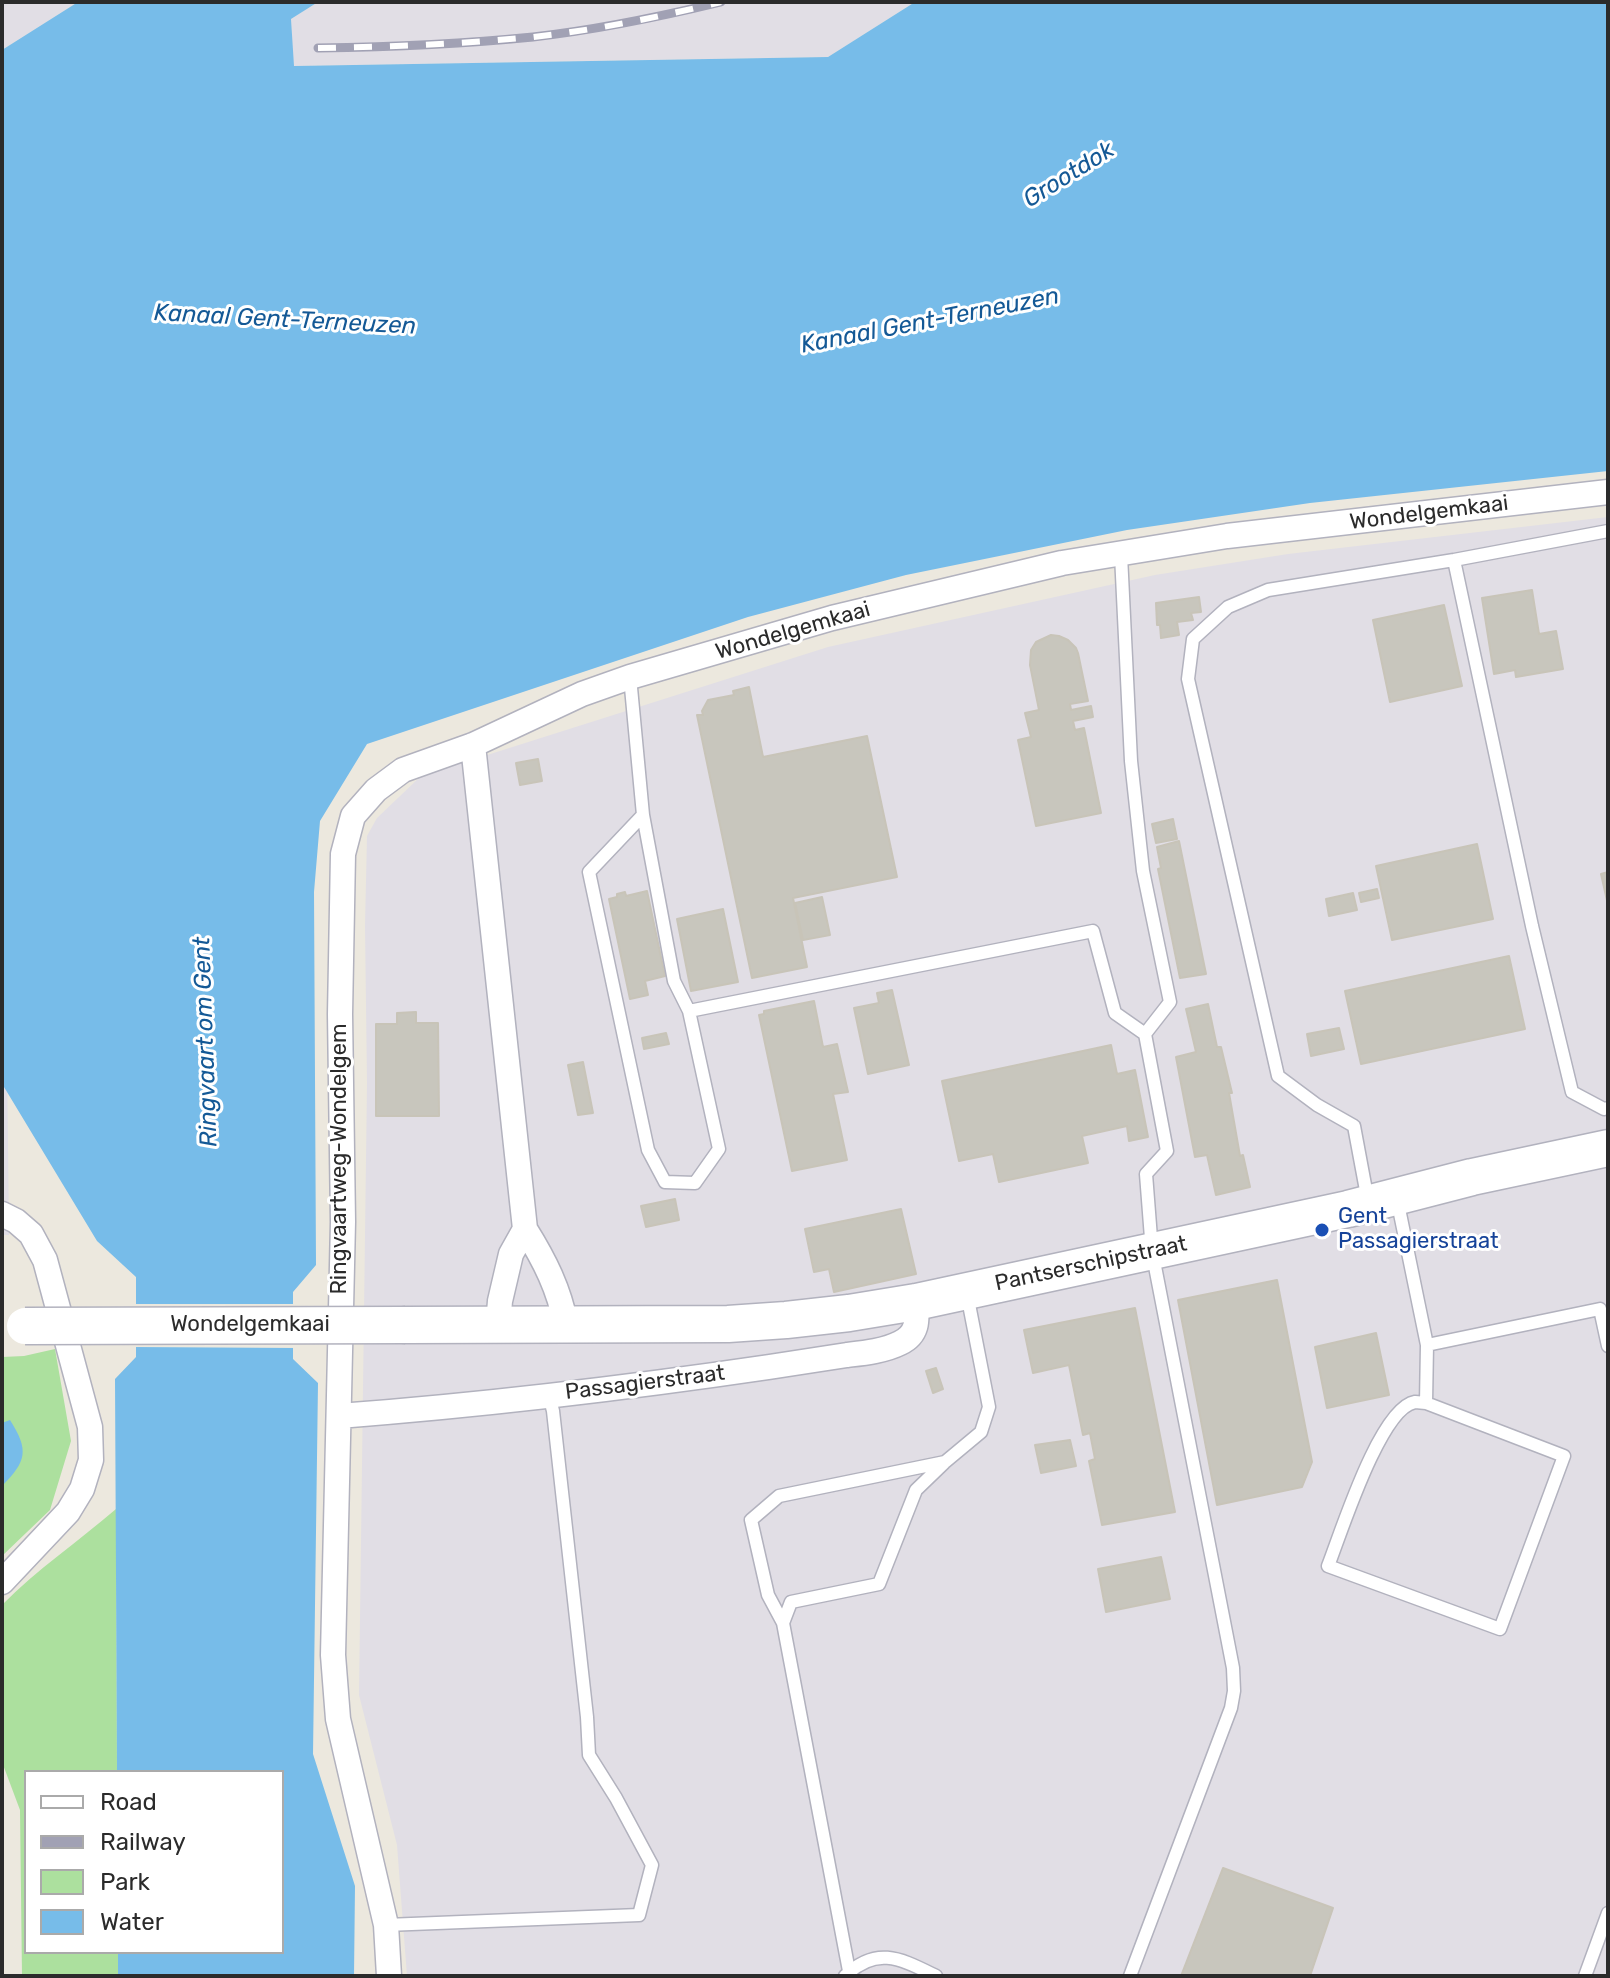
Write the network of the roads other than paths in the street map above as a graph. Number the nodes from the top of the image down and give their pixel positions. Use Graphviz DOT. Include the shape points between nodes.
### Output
graph roads {
  1 [pos="1608,492"];
  2 [pos="1608,531"];
  3 [pos="1121,555"];
  4 [pos="1454,560"];
  5 [pos="630,677"];
  6 [pos="473,745"];
  7 [pos="643,815"];
  8 [pos="689,1011"];
  9 [pos="1145,1034"];
  10 [pos="1608,1108"];
  11 [pos="1608,1148"];
  12 [pos="1383,1201"];
  13 [pos="2,1214"];
  14 [pos="525,1229"];
  15 [pos="1152,1251"];
  16 [pos="966,1291"];
  17 [pos="916,1302"];
  18 [pos="498,1325"];
  19 [pos="566,1325"];
  20 [pos="14,1327"];
  21 [pos="1427,1345"];
  22 [pos="1608,1346"];
  23 [pos="549,1395"];
  24 [pos="1426,1403"];
  25 [pos="339,1416"];
  26 [pos="945,1462"];
  27 [pos="2,1582"];
  28 [pos="783,1623"];
  29 [pos="1608,1913"];
  30 [pos="386,1925"];
  31 [pos="847,1974"];
  32 [pos="389,1976"];
  33 [pos="936,1976"];
  34 [pos="1130,1976"];
  35 [pos="1585,1976"];
  1 -- 3 [label="street, Wondelgemkaai" via="1227,536"];
  2 -- 4 [label="lane"];
  3 -- 5 [label="street, Wondelgemkaai" via="1062,563 832,618"];
  3 -- 9 [label="lane" via="1131,761 1143,871 1170,1002"];
  4 -- 10 [label="lane" via="1572,1092"];
  4 -- 12 [label="lane" via="1268,590 1228,607 1193,639 1188,679 1278,1076 1354,1126"];
  5 -- 6 [label="street, Wondelgemkaai"];
  5 -- 7 [label="lane"];
  6 -- 14 [label="street"];
  6 -- 25 [label="street, Ringvaartweg-Wondelgem" via="403,770 376,790 353,816 343,854"];
  7 -- 8 [label="lane" via="674,981"];
  7 -- 8 [label="lane" via="589,872 648,1150 665,1182 695,1183 719,1149"];
  8 -- 9 [label="lane" via="1093,931 1115,1013"];
  9 -- 15 [label="lane" via="1167,1151 1146,1174"];
  11 -- 12 [label="main road, Pantserschipstraat"];
  12 -- 15 [label="main road, Pantserschipstraat"];
  12 -- 21 [label="lane"];
  13 -- 27 [label="street" via="31,1234 45,1260 90,1427 91,1460 68,1512"];
  14 -- 18 [label="street" via="511,1254"];
  14 -- 19 [label="street" via="560,1296"];
  15 -- 16 [label="main road, Pantserschipstraat"];
  15 -- 34 [label="lane" via="1234,1691"];
  16 -- 17 [label="main road, Pantserschipstraat"];
  16 -- 26 [label="lane" via="989,1407 981,1432"];
  17 -- 19 [label="main road, Pantserschipstraat" via="728,1324"];
  17 -- 23 [label="street, Passagierstraat" via="917,1325 900,1344"];
  18 -- 19 [label="main road, Wondelgemkaai"];
  18 -- 20 [label="main road, Wondelgemkaai, bridge"];
  21 -- 22 [label="lane" via="1600,1309"];
  21 -- 24 [label="lane"];
  23 -- 25 [label="street, Passagierstraat"];
  23 -- 30 [label="lane" via="589,1755 652,1865 639,1915"];
  24 -- 24 [label="lane" via="1405,1405 1374,1448 1328,1566 1500,1629 1564,1456"];
  25 -- 30 [label="street, Ringvaartweg-Wondelgem" via="333,1655 338,1719"];
  26 -- 28 [label="lane" via="916,1490 879,1584 791,1602"];
  26 -- 28 [label="lane" via="779,1496 751,1520 768,1595"];
  28 -- 31 [label="lane"];
  29 -- 35 [label="lane"];
  30 -- 32 [label="street, Ringvaartweg-Wondelgem"];
  31 -- 33 [label="lane" via="881,1956"];
}
